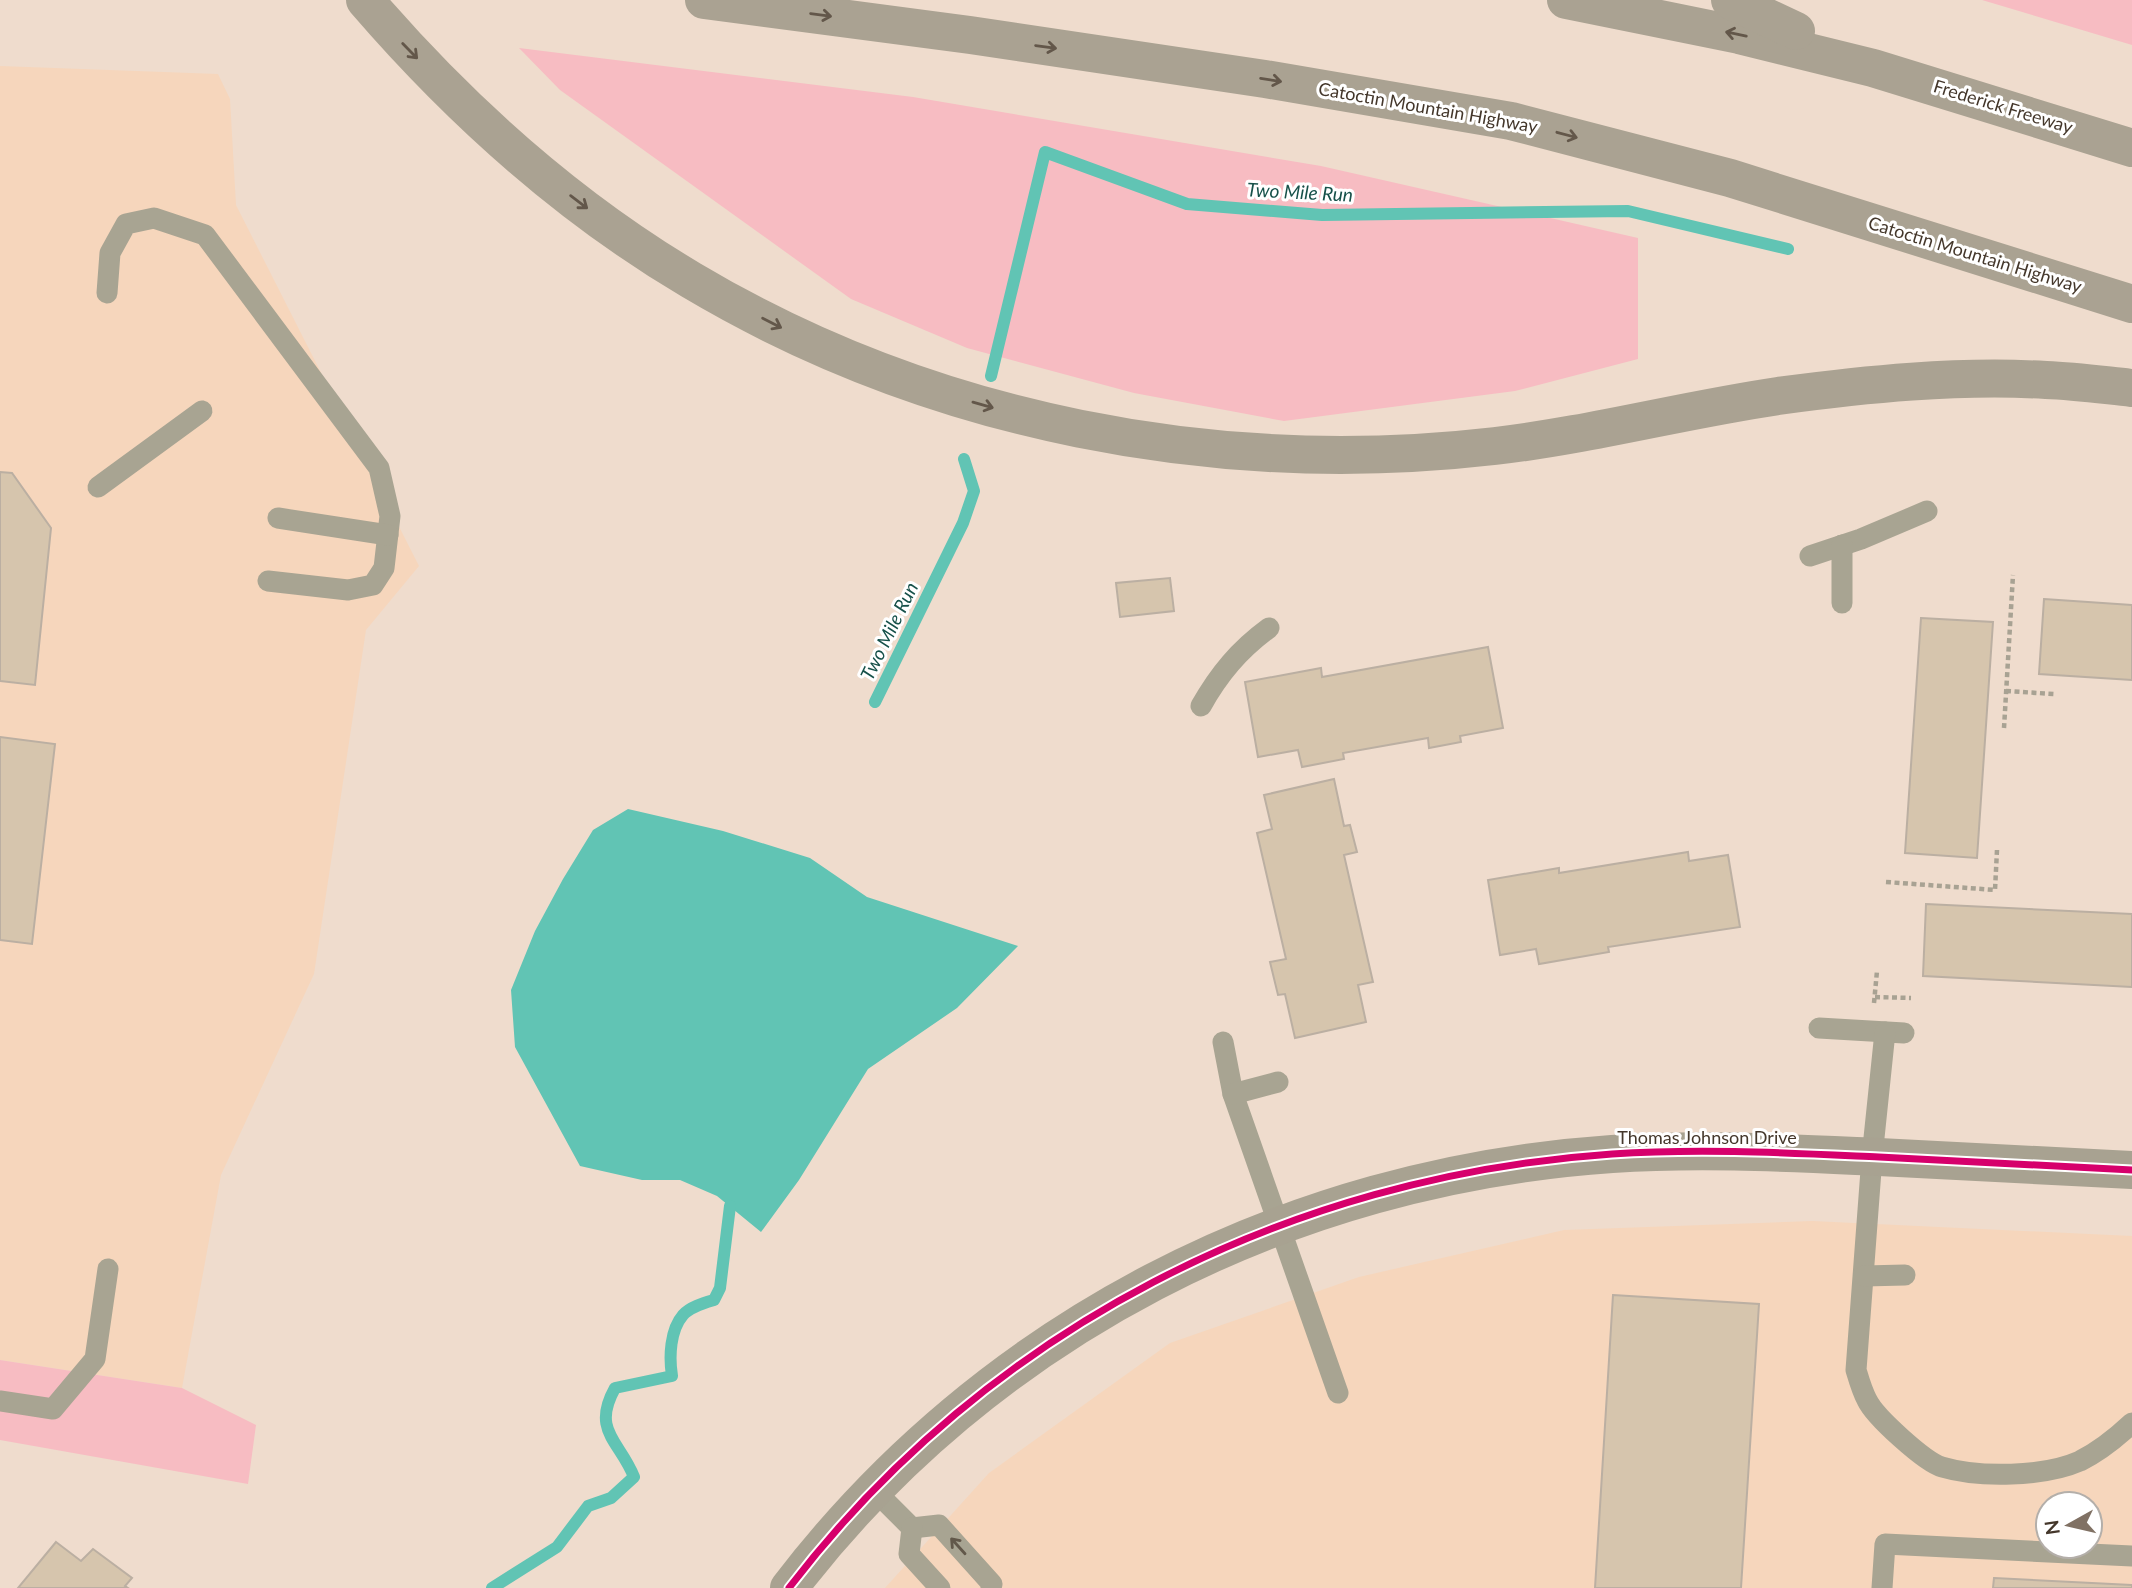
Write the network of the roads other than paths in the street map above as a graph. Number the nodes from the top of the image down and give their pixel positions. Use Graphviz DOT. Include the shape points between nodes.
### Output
graph roads {
  1 [pos="365,0"];
  2 [pos="704,0"];
  3 [pos="1566,0"];
  4 [pos="1730,0"];
  5 [pos="1873,68"];
  6 [pos="2132,148"];
  7 [pos="107,293"];
  8 [pos="2132,304"];
  9 [pos="2132,388"];
  10 [pos="202,411"];
  11 [pos="98,488"];
  12 [pos="1927,511"];
  13 [pos="278,518"];
  14 [pos="388,536"];
  15 [pos="1842,545"];
  16 [pos="1810,556"];
  17 [pos="268,581"];
  18 [pos="1842,603"];
  19 [pos="1269,628"];
  20 [pos="1201,706"];
  21 [pos="1819,1028"];
  22 [pos="1223,1042"];
  23 [pos="1278,1082"];
  24 [pos="1233,1094"];
  25 [pos="1872,1157"];
  26 [pos="2132,1170"];
  27 [pos="1279,1225"];
  28 [pos="108,1269"];
  29 [pos="1905,1275"];
  30 [pos="1864,1276"];
  31 [pos="1338,1393"];
  32 [pos="0,1401"];
  33 [pos="2132,1423"];
  34 [pos="873,1489"];
  35 [pos="912,1528"];
  36 [pos="2132,1556"];
  37 [pos="789,1588"];
  38 [pos="940,1588"];
  39 [pos="991,1588"];
  40 [pos="1882,1588"];
  1 -- 9 [label="highway, one-way" via="472,114 615,229 691,280 852,361 948,395 1047,422 1114,436 1230,450 1409,453 1507,444 1863,386 1956,379 2047,380"];
  2 -- 8 [label="highway, Catoctin Mountain Highway, one-way" via="1238,75 1511,121 1730,178"];
  5 -- 3 [label="highway, one-way" via="1739,34"];
  4 -- 5 [label="highway"];
  5 -- 6 [label="highway, Frederick Freeway"];
  7 -- 14 [label="lane" via="110,253 126,224 154,218 205,234 379,468 390,516"];
  10 -- 11 [label="lane"];
  12 -- 15 [label="lane"];
  13 -- 14 [label="lane"];
  14 -- 17 [label="lane" via="383,568 373,585 348,590"];
  15 -- 16 [label="lane"];
  15 -- 18 [label="lane"];
  19 -- 20 [label="lane" via="1217,677"];
  21 -- 25 [label="lane" via="1895,1033"];
  22 -- 24 [label="lane"];
  23 -- 24 [label="lane"];
  24 -- 27 [label="lane"];
  25 -- 26 [label="street, Thomas Johnson Drive"];
  25 -- 27 [label="street, Thomas Johnson Drive" via="1747,1150 1547,1160 1418,1184"];
  25 -- 30 [label="lane"];
  27 -- 31 [label="lane"];
  27 -- 34 [label="street, Thomas Johnson Drive" via="1149,1283 1075,1326 949,1418"];
  28 -- 32 [label="lane" via="95,1359 53,1409"];
  29 -- 30 [label="lane"];
  30 -- 33 [label="lane" via="1856,1370 1867,1402 1894,1432 1939,1467 2015,1474 2051,1469 2080,1461"];
  34 -- 35 [label="lane"];
  34 -- 37 [label="street, Thomas Johnson Drive"];
  35 -- 38 [label="lane" via="909,1554"];
  39 -- 35 [label="lane, one-way" via="939,1525"];
  36 -- 40 [label="lane" via="1885,1544"];
}
